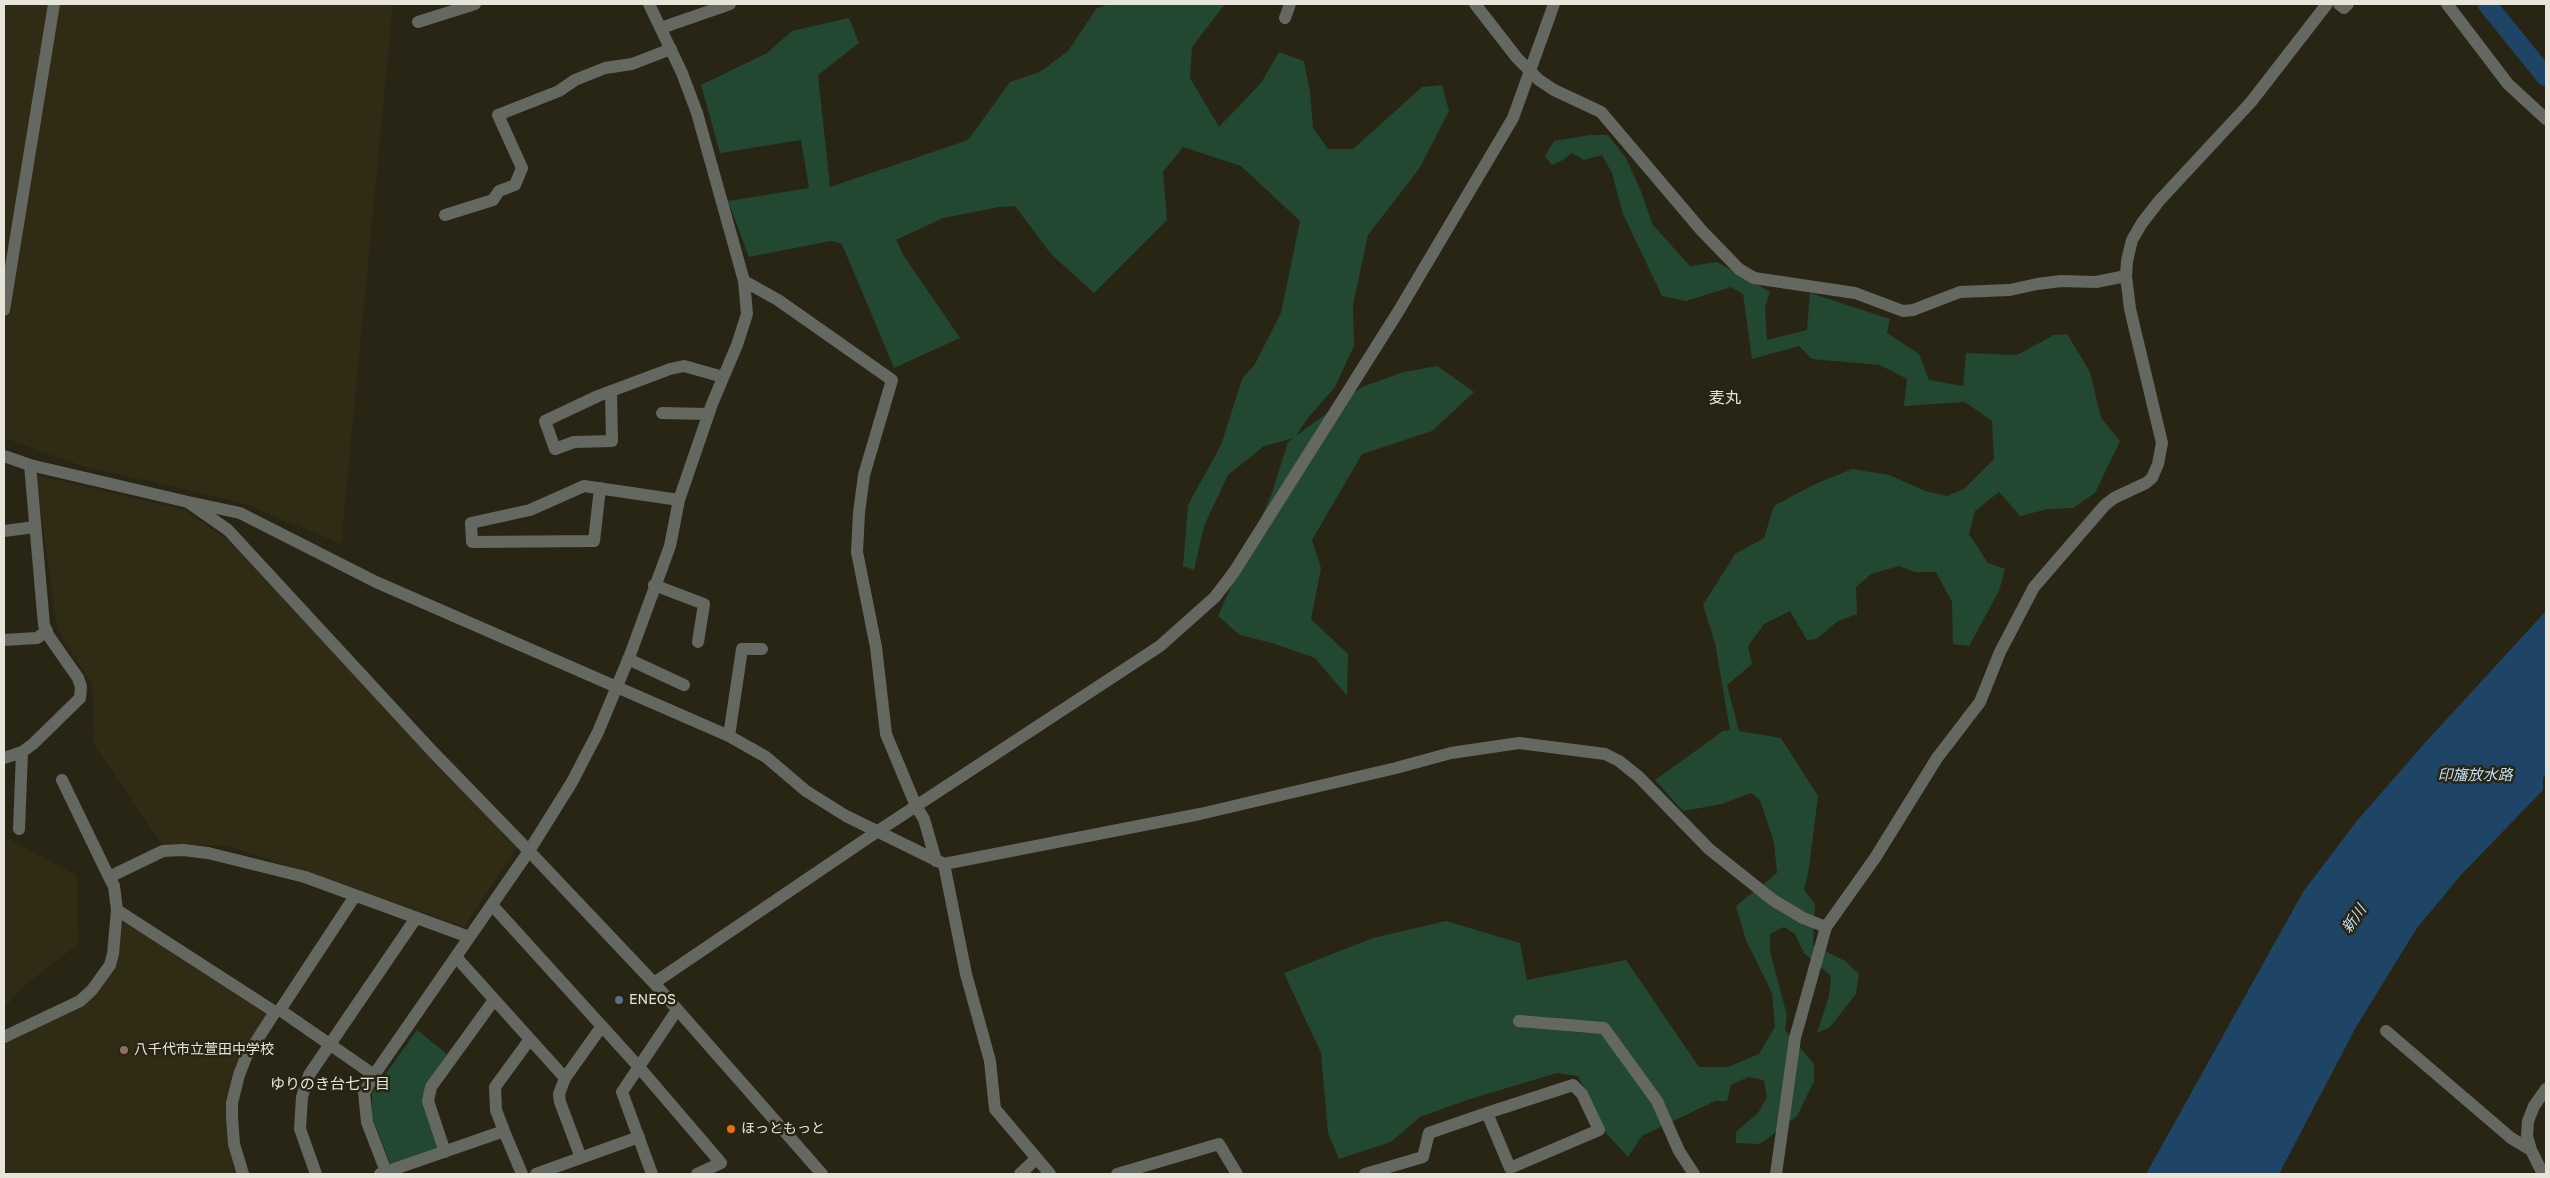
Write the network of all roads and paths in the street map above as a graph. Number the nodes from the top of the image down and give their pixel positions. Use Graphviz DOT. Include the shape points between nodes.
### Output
graph roads {
  1 [pos="54,4"];
  2 [pos="475,4"];
  3 [pos="649,4"];
  4 [pos="730,4"];
  5 [pos="1290,4"];
  6 [pos="1476,4"];
  7 [pos="1554,4"];
  8 [pos="2327,4"];
  9 [pos="2339,4"];
  10 [pos="2348,4"];
  11 [pos="2447,4"];
  12 [pos="1285,18"];
  13 [pos="418,22"];
  14 [pos="661,28"];
  15 [pos="671,49"];
  16 [pos="1531,70"];
  17 [pos="2546,119"];
  18 [pos="445,215"];
  19 [pos="2126,276"];
  20 [pos="744,281"];
  21 [pos="4,310"];
  22 [pos="723,377"];
  23 [pos="611,391"];
  24 [pos="662,413"];
  25 [pos="708,414"];
  26 [pos="4,456"];
  27 [pos="30,465"];
  28 [pos="600,488"];
  29 [pos="679,500"];
  30 [pos="188,502"];
  31 [pos="35,527"];
  32 [pos="4,531"];
  33 [pos="654,585"];
  34 [pos="47,631"];
  35 [pos="4,640"];
  36 [pos="698,642"];
  37 [pos="762,649"];
  38 [pos="628,659"];
  39 [pos="684,685"];
  40 [pos="617,686"];
  41 [pos="729,736"];
  42 [pos="22,752"];
  43 [pos="4,758"];
  44 [pos="62,780"];
  45 [pos="916,806"];
  46 [pos="19,829"];
  47 [pos="878,831"];
  48 [pos="529,851"];
  49 [pos="940,862"];
  50 [pos="109,877"];
  51 [pos="356,896"];
  52 [pos="492,905"];
  53 [pos="117,910"];
  54 [pos="416,918"];
  55 [pos="1826,928"];
  56 [pos="469,937"];
  57 [pos="456,958"];
  58 [pos="654,983"];
  59 [pos="494,1000"];
  60 [pos="677,1010"];
  61 [pos="277,1011"];
  62 [pos="1519,1021"];
  63 [pos="602,1026"];
  64 [pos="2386,1031"];
  65 [pos="4,1037"];
  66 [pos="530,1039"];
  67 [pos="329,1044"];
  68 [pos="638,1066"];
  69 [pos="374,1075"];
  70 [pos="565,1078"];
  71 [pos="2546,1089"];
  72 [pos="1488,1113"];
  73 [pos="504,1131"];
  74 [pos="639,1137"];
  75 [pos="2531,1150"];
  76 [pos="445,1152"];
  77 [pos="581,1158"];
  78 [pos="1036,1159"];
  79 [pos="384,1173"];
  80 [pos="243,1174"];
  81 [pos="316,1174"];
  82 [pos="522,1174"];
  83 [pos="536,1174"];
  84 [pos="652,1174"];
  85 [pos="697,1174"];
  86 [pos="822,1174"];
  87 [pos="1020,1174"];
  88 [pos="1050,1174"];
  89 [pos="1117,1174"];
  90 [pos="1237,1174"];
  91 [pos="1365,1174"];
  92 [pos="1694,1174"];
  93 [pos="1776,1174"];
  94 [pos="2544,1174"];
  1 -- 21 [label="street"];
  2 -- 13 [label="street"];
  3 -- 14 [label="street"];
  4 -- 14 [label="street"];
  5 -- 12 [label="street"];
  6 -- 16 [label="street" via="1517,58"];
  7 -- 16 [label="street"];
  8 -- 19 [label="street" via="2251,102 2142,222 2132,240"];
  9 -- 10 [label="street" via="2344,8"];
  11 -- 17 [label="street" via="2508,84"];
  14 -- 15 [label="street"];
  15 -- 18 [label="street" via="632,64 605,68 575,80 559,91 498,115 522,168 515,185 500,190 493,200"];
  15 -- 20 [label="street" via="697,113"];
  16 -- 19 [label="street" via="1554,90 1601,112 1702,231 1739,269 1754,278 1855,293 1903,311 1960,292 2010,290 2061,281 2096,282"];
  16 -- 45 [label="street" via="1513,118 1398,312 1215,597 1160,646"];
  19 -- 55 [label="street" via="2130,309 2162,442 2152,478 2105,505 2034,587 2000,652 1980,702 1937,758 1875,858"];
  20 -- 22 [label="street" via="747,314"];
  20 -- 45 [label="street" via="778,300 892,380 864,475 857,552 876,647 886,734"];
  22 -- 23 [label="street" via="684,366"];
  22 -- 25 [label="street"];
  23 -- 23 [label="street" via="545,420 555,450 574,442 612,441"];
  24 -- 25 [label="street"];
  25 -- 29 [label="street"];
  26 -- 27 [label="street"];
  27 -- 30 [label="street"];
  27 -- 31 [label="street"];
  28 -- 28 [label="street" via="584,486 530,510 471,523 472,542 594,541"];
  28 -- 29 [label="street"];
  29 -- 33 [label="street" via="670,546"];
  30 -- 40 [label="street" via="240,513 376,582"];
  30 -- 48 [label="street" via="228,530 432,752"];
  31 -- 32 [label="street"];
  31 -- 34 [label="street"];
  33 -- 36 [label="street" via="704,604"];
  33 -- 38 [label="street"];
  34 -- 35 [label="street" via="37,638"];
  34 -- 42 [label="street" via="78,678 80,698"];
  37 -- 41 [label="street" via="742,648"];
  38 -- 39 [label="street"];
  38 -- 40 [label="street"];
  40 -- 41 [label="street"];
  40 -- 48 [label="street" via="572,782"];
  41 -- 47 [label="street" via="766,757 806,791"];
  42 -- 43 [label="street"];
  42 -- 46 [label="street"];
  44 -- 50 [label="street"];
  45 -- 47 [label="street"];
  45 -- 49 [label="street"];
  47 -- 49 [label="street"];
  47 -- 58 [label="street"];
  48 -- 52 [label="street"];
  48 -- 58 [label="street"];
  49 -- 55 [label="street" via="1200,814 1451,753 1519,743 1605,754 1619,761 1716,855 1773,900"];
  49 -- 78 [label="street" via="990,1061 995,1109"];
  50 -- 51 [label="street" via="163,850 183,850 236,858 305,877"];
  50 -- 53 [label="street" via="114,886"];
  51 -- 54 [label="street"];
  51 -- 61 [label="street"];
  52 -- 56 [label="street"];
  52 -- 63 [label="street"];
  53 -- 61 [label="street"];
  53 -- 65 [label="street" via="110,965 92,990 80,1001"];
  54 -- 56 [label="street"];
  54 -- 67 [label="street"];
  55 -- 93 [label="street" via="1795,1038"];
  56 -- 57 [label="street"];
  57 -- 59 [label="street"];
  57 -- 69 [label="street"];
  58 -- 60 [label="street"];
  59 -- 66 [label="street"];
  59 -- 76 [label="street" via="431,1087 428,1101"];
  60 -- 68 [label="street"];
  60 -- 86 [label="street"];
  61 -- 67 [label="street"];
  61 -- 80 [label="street" via="246,1057 235,1087 232,1130"];
  62 -- 92 [label="street" via="1604,1028 1657,1101 1678,1151"];
  63 -- 68 [label="street"];
  63 -- 70 [label="street"];
  64 -- 75 [label="street" via="2511,1138"];
  66 -- 70 [label="street"];
  66 -- 73 [label="street" via="495,1088 496,1110"];
  67 -- 69 [label="street"];
  67 -- 81 [label="street" via="309,1075 302,1097 300,1129"];
  68 -- 74 [label="street" via="622,1092"];
  68 -- 85 [label="street" via="721,1163"];
  69 -- 79 [label="street" via="364,1093 364,1108"];
  70 -- 77 [label="street" via="560,1102"];
  71 -- 75 [label="street" via="2528,1121 2527,1136"];
  72 -- 72 [label="street" via="1573,1085 1582,1094 1599,1130 1510,1168"];
  72 -- 91 [label="street" via="1429,1133 1423,1157"];
  73 -- 76 [label="street"];
  73 -- 82 [label="street"];
  74 -- 77 [label="street"];
  74 -- 84 [label="street"];
  75 -- 94 [label="street"];
  76 -- 79 [label="street"];
  77 -- 83 [label="street"];
  78 -- 87 [label="street"];
  78 -- 88 [label="street"];
  89 -- 90 [label="street" via="1219,1144"];
}
